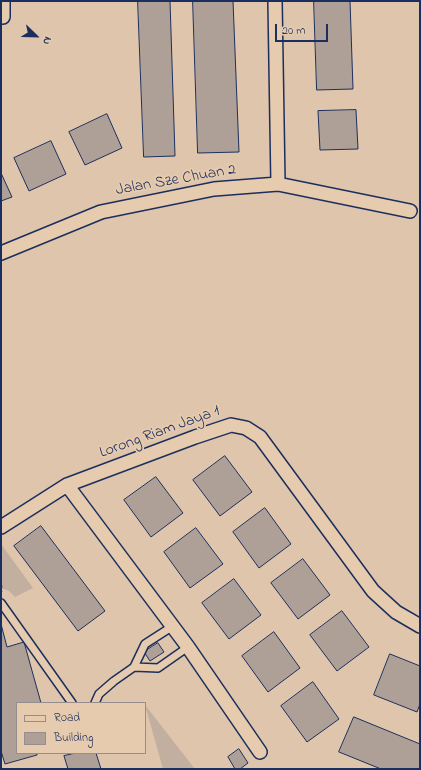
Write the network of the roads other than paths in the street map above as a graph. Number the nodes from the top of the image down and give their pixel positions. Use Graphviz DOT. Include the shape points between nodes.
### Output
graph roads {
  1 [pos="3,1"];
  2 [pos="275,1"];
  3 [pos="4,17"];
  4 [pos="278,184"];
  5 [pos="410,212"];
  6 [pos="1,253"];
  7 [pos="67,485"];
  8 [pos="1,527"];
  9 [pos="1,603"];
  10 [pos="173,626"];
  11 [pos="420,626"];
  12 [pos="188,647"];
  13 [pos="134,667"];
  14 [pos="71,702"];
  15 [pos="95,702"];
  16 [pos="260,752"];
  1 -- 3 [label="street"];
  2 -- 4 [label="street"];
  4 -- 5 [label="street, Jalan Sze Chuan 2"];
  4 -- 6 [label="street, Jalan Sze Chuan 2" via="214,188 101,212"];
  7 -- 8 [label="street, Lorong Riam Jaya 1"];
  7 -- 10 [label="street"];
  7 -- 11 [label="street, Lorong Riam Jaya 1" via="231,425 246,428 260,437 373,591 396,612"];
  9 -- 14 [label="lane"];
  10 -- 12 [label="street"];
  10 -- 13 [label="lane" via="145,644"];
  12 -- 13 [label="lane" via="158,668"];
  12 -- 16 [label="street"];
  13 -- 15 [label="lane" via="99,694"];
}
